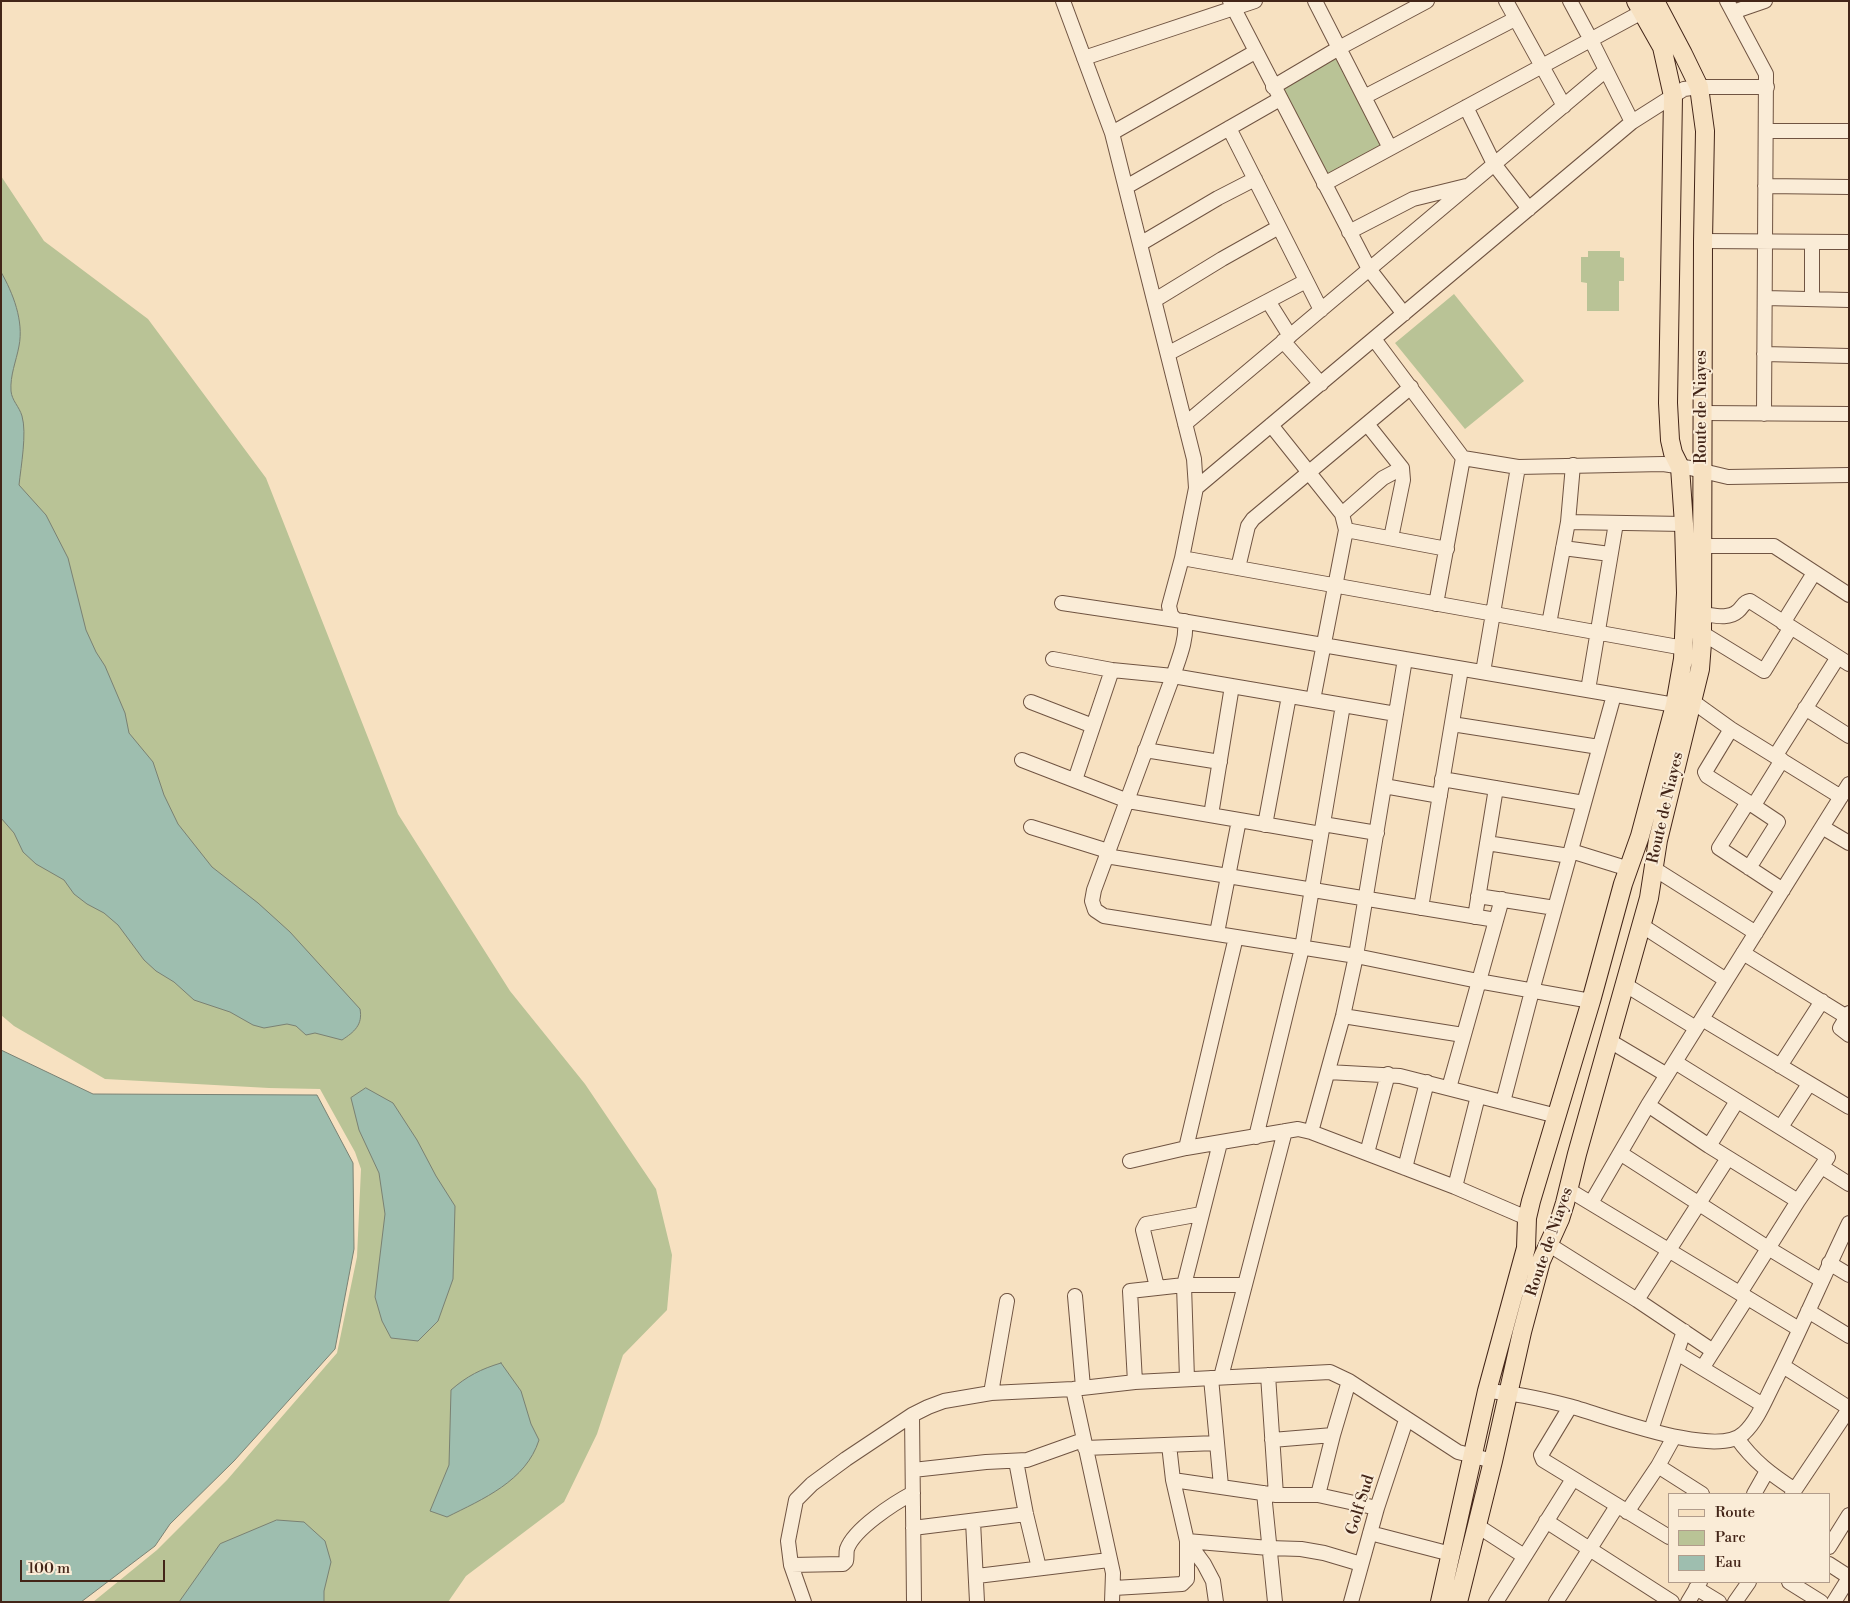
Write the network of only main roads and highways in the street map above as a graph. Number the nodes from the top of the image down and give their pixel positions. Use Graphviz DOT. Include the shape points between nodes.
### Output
graph roads {
  1 [pos="1645,5"];
  2 [pos="1683,703"];
  3 [pos="1454,1601"];
  1 -- 2 [label="main road, Route de Niayes" via="1662,48 1673,96 1668,403 1670,440 1680,466 1684,524"];
  1 -- 2 [label="main road, Route de Niayes" via="1683,54 1699,87 1705,131 1702,633 1700,669"];
  2 -- 3 [label="main road, Route de Niayes" via="1649,898 1576,1154 1569,1190 1541,1261 1493,1461"];
  2 -- 3 [label="main road, Route de Niayes" via="1623,884 1527,1218 1526,1248 1487,1391 1452,1554"];
}
